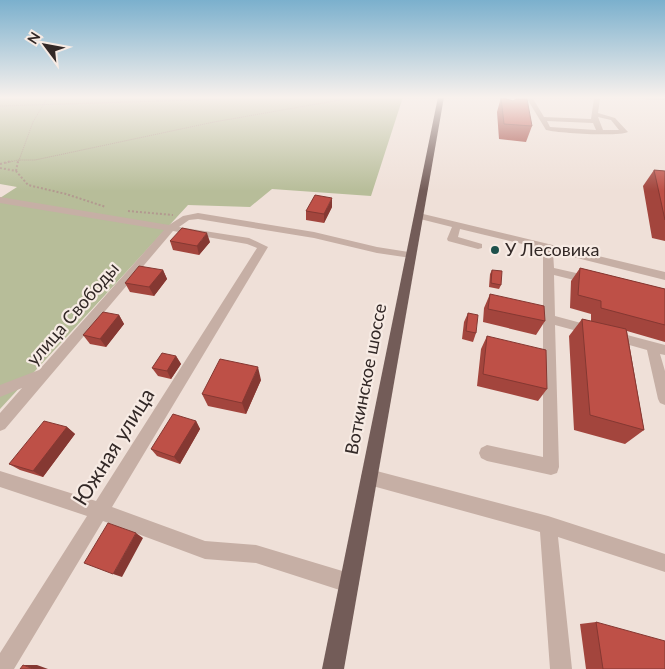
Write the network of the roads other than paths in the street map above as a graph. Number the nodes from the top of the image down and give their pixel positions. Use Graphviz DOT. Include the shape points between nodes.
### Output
graph roads {
  1 [pos="435,128"];
  2 [pos="0,200"];
  3 [pos="419,216"];
  4 [pos="457,225"];
  5 [pos="172,227"];
  6 [pos="478,246"];
  7 [pos="548,247"];
  8 [pos="411,256"];
  9 [pos="548,270"];
  10 [pos="665,276"];
  11 [pos="602,284"];
  12 [pos="549,319"];
  13 [pos="658,348"];
  14 [pos="45,373"];
  15 [pos="0,391"];
  16 [pos="665,399"];
  17 [pos="0,424"];
  18 [pos="487,453"];
  19 [pos="369,478"];
  20 [pos="0,480"];
  21 [pos="99,511"];
  22 [pos="548,524"];
  23 [pos="665,563"];
  24 [pos="349,583"];
  25 [pos="2,669"];
  26 [pos="332,669"];
  27 [pos="560,669"];
  1 -- 3 [label="main road, Воткинское шоссе"];
  2 -- 5 [label="street"];
  3 -- 4 [label="street"];
  3 -- 8 [label="main road, Воткинское шоссе"];
  4 -- 6 [label="street" via="452,239"];
  4 -- 7 [label="street"];
  5 -- 8 [label="street, улица Свободы" via="186,218 198,216 314,235"];
  5 -- 14 [label="street, улица Свободы"];
  5 -- 21 [label="street, Южная улица" via="249,241 263,247"];
  7 -- 9 [label="street"];
  7 -- 10 [label="street"];
  8 -- 19 [label="main road, Воткинское шоссе"];
  9 -- 11 [label="street"];
  9 -- 12 [label="street"];
  12 -- 13 [label="street"];
  12 -- 18 [label="street" via="551,467"];
  13 -- 16 [label="street"];
  14 -- 15 [label="street"];
  14 -- 17 [label="street, улица Свободы"];
  19 -- 22 [label="street"];
  19 -- 24 [label="main road, Воткинское шоссе"];
  20 -- 21 [label="street"];
  21 -- 24 [label="street" via="205,550 256,554"];
  21 -- 25 [label="street, Южная улица"];
  22 -- 23 [label="street"];
  22 -- 27 [label="street"];
  24 -- 26 [label="main road, Воткинское шоссе"];
}
